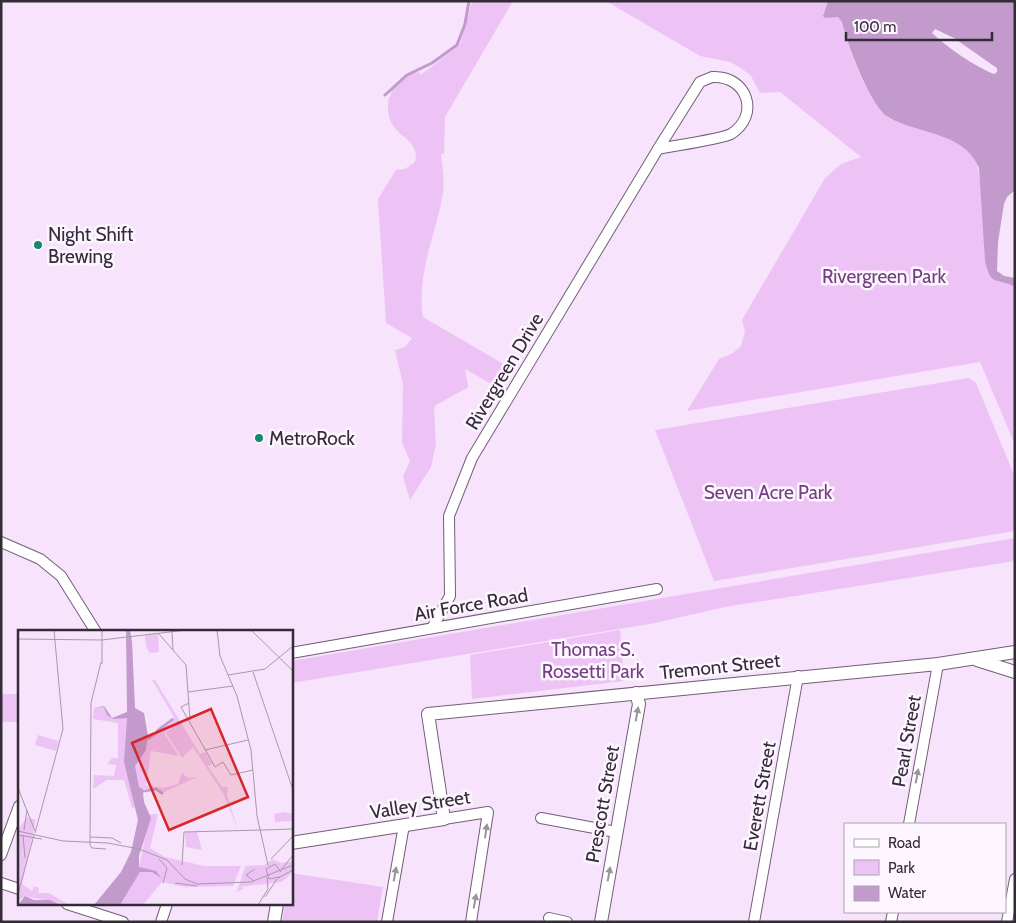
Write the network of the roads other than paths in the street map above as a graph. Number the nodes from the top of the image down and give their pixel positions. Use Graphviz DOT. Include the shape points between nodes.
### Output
graph roads {
  1 [pos="658,148"];
  2 [pos="1,542"];
  3 [pos="657,588"];
  4 [pos="432,628"];
  5 [pos="95,630"];
  6 [pos="1015,652"];
  7 [pos="292,653"];
  8 [pos="970,660"];
  9 [pos="938,664"];
  10 [pos="1015,672"];
  11 [pos="798,676"];
  12 [pos="636,693"];
  13 [pos="18,809"];
  14 [pos="541,818"];
  15 [pos="444,819"];
  16 [pos="908,823"];
  17 [pos="404,825"];
  18 [pos="616,832"];
  19 [pos="292,843"];
  20 [pos="1,855"];
  21 [pos="1015,879"];
  22 [pos="1,883"];
  23 [pos="18,889"];
  24 [pos="166,906"];
  25 [pos="277,906"];
  26 [pos="87,907"];
  27 [pos="549,918"];
  28 [pos="123,922"];
  29 [pos="161,922"];
  30 [pos="274,922"];
  31 [pos="387,922"];
  32 [pos="471,922"];
  33 [pos="567,922"];
  34 [pos="601,922"];
  35 [pos="754,922"];
  36 [pos="1006,922"];
  1 -- 1 [label="street, Rivergreen Drive" via="730,135 743,123 748,104 743,88 723,77 700,82"];
  1 -- 4 [label="street, Rivergreen Drive" via="472,458 449,516 450,596"];
  2 -- 5 [label="street" via="40,559 61,576"];
  3 -- 4 [label="street, Air Force Road"];
  4 -- 7 [label="street, Air Force Road"];
  6 -- 8 [label="street, Tremont Street"];
  8 -- 9 [label="street, Tremont Street"];
  8 -- 10 [label="street"];
  9 -- 11 [label="street, Tremont Street"];
  16 -- 9 [label="street, Pearl Street, one-way"];
  11 -- 12 [label="street, Tremont Street"];
  11 -- 35 [label="street, Everett Street"];
  12 -- 15 [label="street, Tremont Street" via="428,714"];
  18 -- 12 [label="street, Prescott Street, one-way" via="638,704"];
  13 -- 20 [label="street"];
  14 -- 18 [label="street"];
  15 -- 17 [label="street, Valley Street"];
  32 -- 15 [label="street, Valley Street, one-way" via="488,812"];
  17 -- 19 [label="street, Valley Street"];
  31 -- 17 [label="street, one-way"];
  34 -- 18 [label="street, Prescott Street, one-way"];
  21 -- 36 [label="street"];
  22 -- 23 [label="street"];
  24 -- 29 [label="street"];
  25 -- 30 [label="street"];
  26 -- 28 [label="street"];
  27 -- 33 [label="street"];
}
